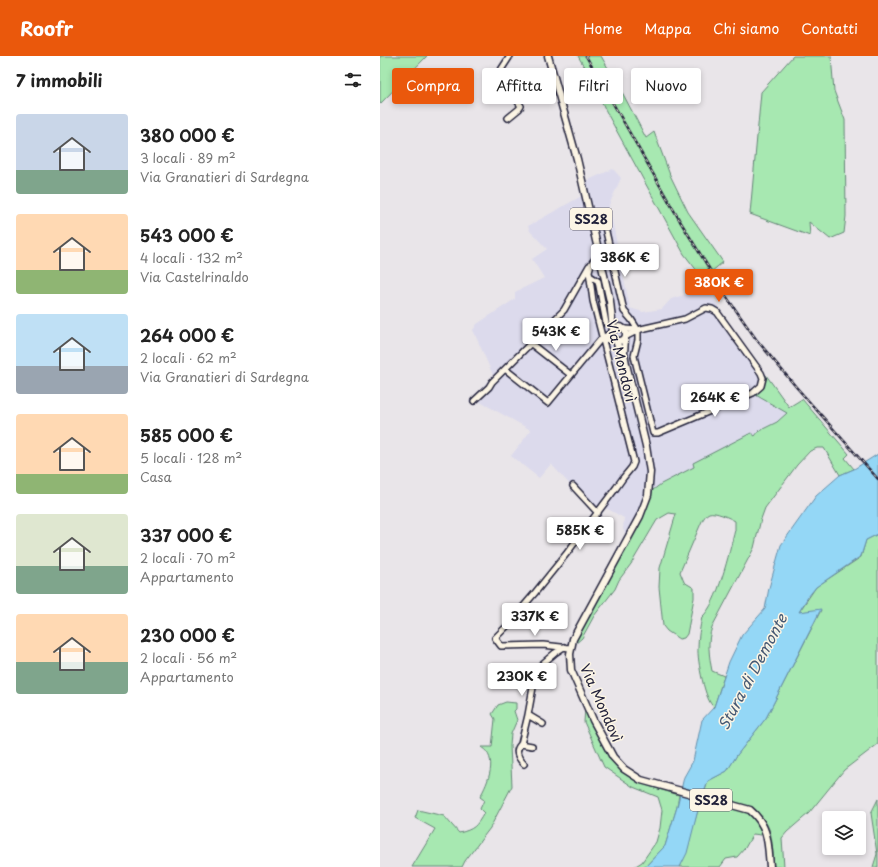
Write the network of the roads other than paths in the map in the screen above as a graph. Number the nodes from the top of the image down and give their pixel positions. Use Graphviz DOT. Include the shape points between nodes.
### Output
graph roads {
  1 [pos="510,56"];
  2 [pos="548,56"];
  3 [pos="508,118"];
  4 [pos="605,227"];
  5 [pos="599,253"];
  6 [pos="591,264"];
  7 [pos="590,276"];
  8 [pos="610,302"];
  9 [pos="606,323"];
  10 [pos="623,328"];
  11 [pos="638,330"];
  12 [pos="613,331"];
  13 [pos="626,338"];
  14 [pos="602,339"];
  15 [pos="615,341"];
  16 [pos="530,343"];
  17 [pos="626,364"];
  18 [pos="505,369"];
  19 [pos="571,375"];
  20 [pos="474,401"];
  21 [pos="573,486"];
  22 [pos="598,513"];
  23 [pos="567,648"];
  24 [pos="528,715"];
  25 [pos="543,724"];
  26 [pos="521,744"];
  27 [pos="532,746"];
  28 [pos="524,764"];
  29 [pos="770,867"];
  1 -- 3 [label="street" via="499,76 521,106"];
  2 -- 5 [label="main road, Via Mondovì / SS28" via="578,159"];
  4 -- 11 [label="street" via="624,311"];
  5 -- 6 [label="street"];
  5 -- 8 [label="main road, Via Mondovì / SS28"];
  6 -- 7 [label="street, Via Mondovì"];
  6 -- 16 [label="street" via="564,310"];
  7 -- 9 [label="street, Via Mondovì" via="598,281"];
  7 -- 14 [label="street, Via Mondovì"];
  8 -- 10 [label="main road, Via Mondovì / SS28"];
  8 -- 12 [label="main road, Via Mondovì / SS28"];
  10 -- 11 [label="street"];
  10 -- 12 [label="main road" via="617,327"];
  10 -- 13 [label="main road, SS28"];
  11 -- 11 [label="street" via="634,356 655,434 753,393 761,386 761,373 717,312 712,309 706,308 685,319"];
  11 -- 13 [label="street"];
  12 -- 14 [label="street"];
  12 -- 15 [label="main road, SS28"];
  13 -- 15 [label="main road" via="621,342"];
  13 -- 17 [label="main road, Via Mondovì / SS28"];
  14 -- 15 [label="street"];
  14 -- 19 [label="street"];
  14 -- 22 [label="street, Via Mondovì" via="634,465"];
  15 -- 17 [label="main road, Via Mondovì / SS28"];
  16 -- 18 [label="street"];
  16 -- 19 [label="street"];
  17 -- 23 [label="main road, Via Mondovì / SS28" via="649,459 648,495 640,516"];
  18 -- 19 [label="street" via="548,403"];
  18 -- 20 [label="street"];
  21 -- 22 [label="street"];
  22 -- 23 [label="street" via="534,594 495,638 501,646 543,645"];
  23 -- 24 [label="street" via="555,653 541,665 534,682"];
  23 -- 29 [label="main road, Via Mondovì / SS28" via="574,677 593,720 619,764 635,777 750,810 764,827"];
  24 -- 25 [label="street"];
  24 -- 26 [label="street"];
  26 -- 27 [label="street"];
  26 -- 28 [label="street" via="517,752"];
}
